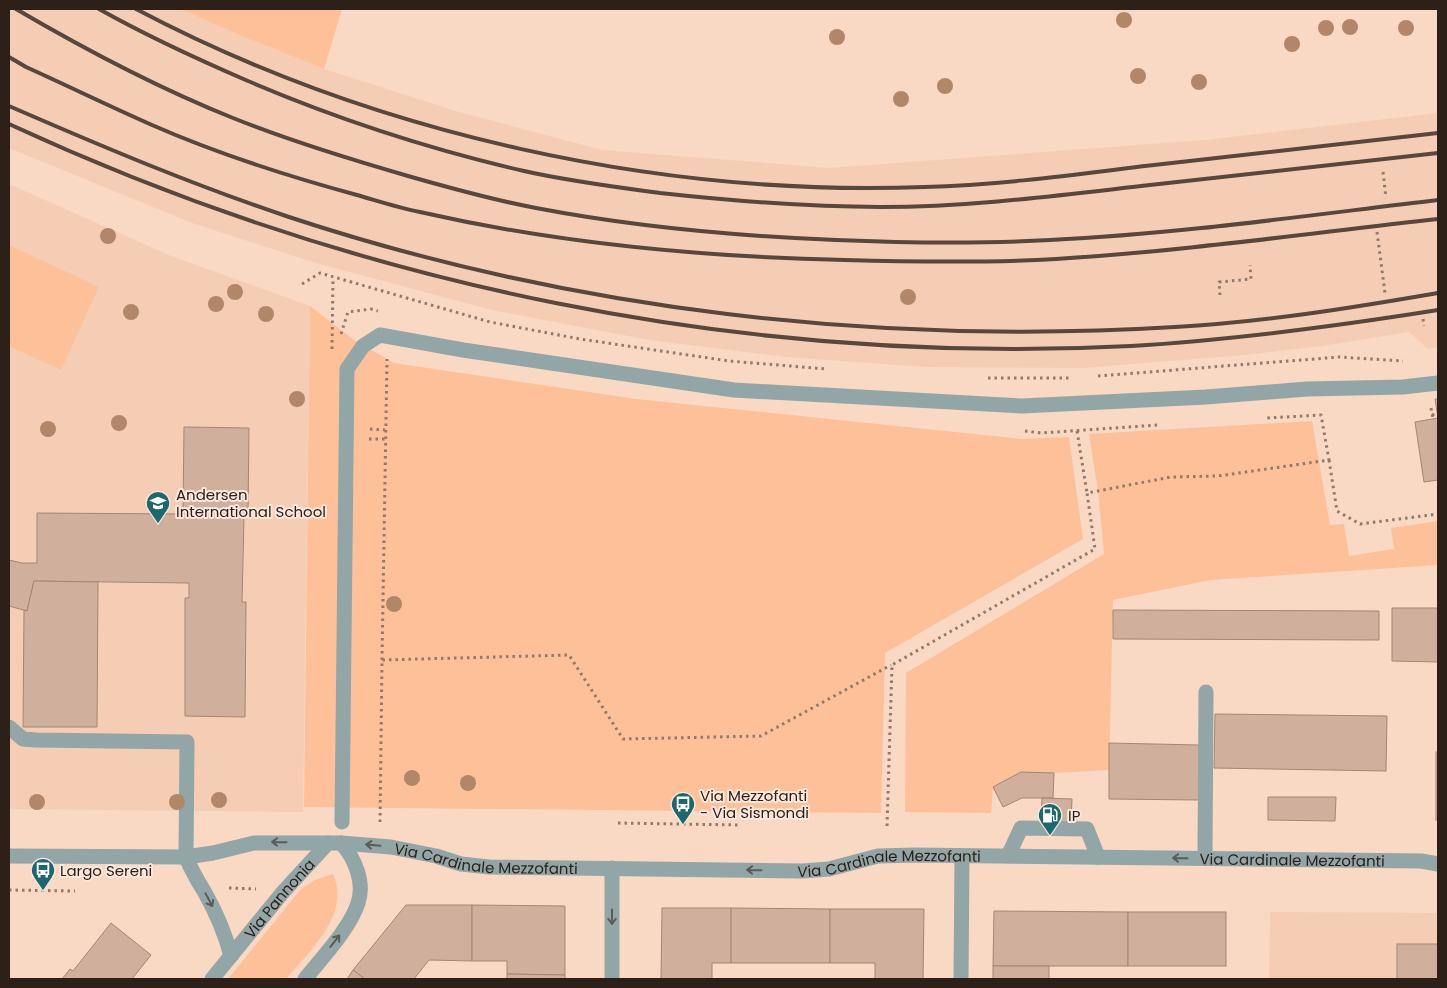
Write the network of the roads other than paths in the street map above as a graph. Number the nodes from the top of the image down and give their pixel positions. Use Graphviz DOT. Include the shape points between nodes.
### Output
graph roads {
  1 [pos="1438,383"];
  2 [pos="1206,692"];
  3 [pos="9,727"];
  4 [pos="342,822"];
  5 [pos="334,843"];
  6 [pos="9,856"];
  7 [pos="962,856"];
  8 [pos="1008,856"];
  9 [pos="186,857"];
  10 [pos="1098,857"];
  11 [pos="1204,858"];
  12 [pos="1438,864"];
  13 [pos="612,868"];
  14 [pos="231,956"];
  15 [pos="212,979"];
  16 [pos="305,979"];
  17 [pos="612,979"];
  18 [pos="961,979"];
  1 -- 4 [label="street" via="1022,406 744,391 380,335 363,346 347,369"];
  2 -- 11 [label="street"];
  3 -- 9 [label="street" via="23,739 187,742"];
  5 -- 9 [label="street, Via Cardinale Mezzofanti, one-way" via="254,843"];
  13 -- 5 [label="street, Via Cardinale Mezzofanti, one-way" via="475,866 415,851"];
  5 -- 14 [label="street, Via Pannonia" via="283,892"];
  16 -- 5 [label="street, one-way" via="343,931 358,903 359,881 354,861"];
  6 -- 9 [label="street, Via Cardinale Mezzofanti"];
  7 -- 8 [label="street, Via Cardinale Mezzofanti"];
  7 -- 13 [label="street, Via Cardinale Mezzofanti, one-way" via="878,856 829,869 803,871"];
  7 -- 18 [label="street"];
  8 -- 10 [label="street, Via Cardinale Mezzofanti"];
  8 -- 10 [label="street" via="1021,828 1087,829"];
  9 -- 14 [label="street, Via Pannonia, one-way" via="214,910"];
  11 -- 10 [label="street, Via Cardinale Mezzofanti, one-way"];
  11 -- 12 [label="street, Via Cardinale Mezzofanti" via="1412,860"];
  13 -- 17 [label="street, one-way"];
  14 -- 15 [label="street, Via Pannonia"];
}
